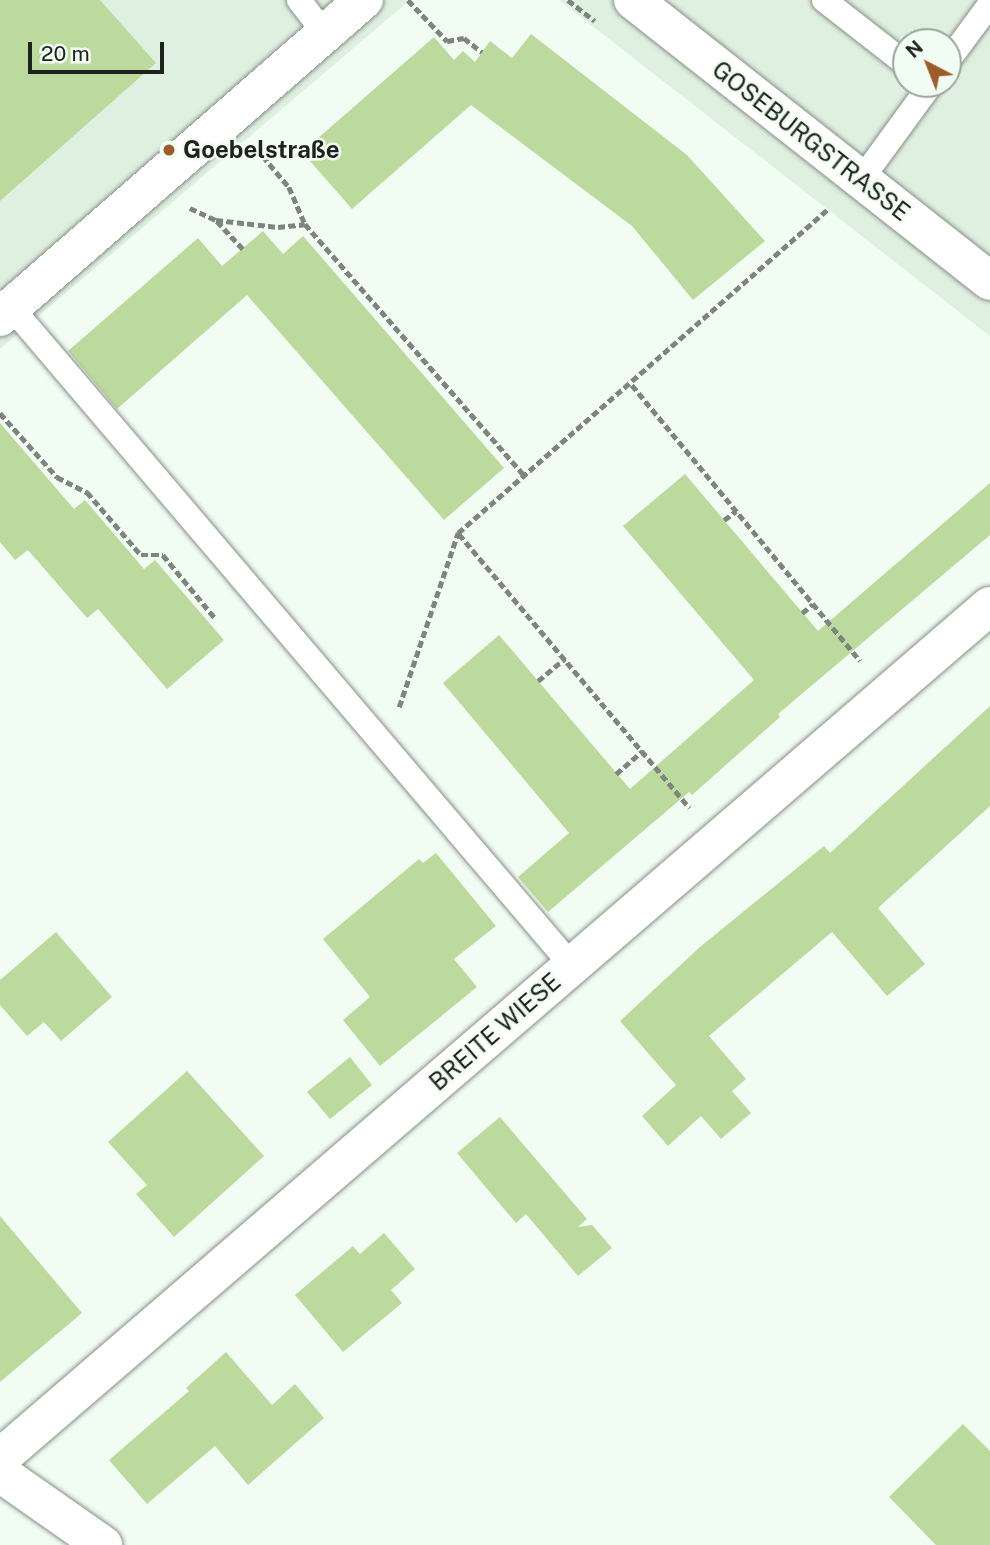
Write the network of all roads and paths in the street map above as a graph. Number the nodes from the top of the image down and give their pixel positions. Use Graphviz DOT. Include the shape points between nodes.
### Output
graph roads {
  1 [pos="299,0"];
  2 [pos="364,0"];
  3 [pos="408,0"];
  4 [pos="633,0"];
  5 [pos="824,0"];
  6 [pos="990,4"];
  7 [pos="325,34"];
  8 [pos="962,42"];
  9 [pos="482,52"];
  10 [pos="892,53"];
  11 [pos="921,98"];
  12 [pos="229,117"];
  13 [pos="161,176"];
  14 [pos="861,180"];
  15 [pos="216,220"];
  16 [pos="305,224"];
  17 [pos="243,248"];
  18 [pos="990,281"];
  19 [pos="6,312"];
  20 [pos="632,385"];
  21 [pos="0,413"];
  22 [pos="525,476"];
  23 [pos="736,510"];
  24 [pos="724,520"];
  25 [pos="458,533"];
  26 [pos="813,604"];
  27 [pos="990,606"];
  28 [pos="802,613"];
  29 [pos="215,618"];
  30 [pos="565,658"];
  31 [pos="538,681"];
  32 [pos="887,694"];
  33 [pos="386,746"];
  34 [pos="642,751"];
  35 [pos="617,774"];
  36 [pos="717,841"];
  37 [pos="572,965"];
  38 [pos="0,1458"];
  39 [pos="0,1473"];
  40 [pos="103,1545"];
  1 -- 7 [label="lane"];
  2 -- 7 [label="street"];
  3 -- 9 [label="path" via="447,41 464,38"];
  4 -- 14 [label="street, GOSEBURGSTRASSE"];
  5 -- 10 [label="lane"];
  6 -- 8 [label="lane"];
  7 -- 12 [label="street"];
  11 -- 14 [label="lane"];
  12 -- 13 [label="street"];
  12 -- 16 [label="path" via="289,187"];
  13 -- 15 [label="path" via="184,206"];
  13 -- 19 [label="street"];
  14 -- 18 [label="street, GOSEBURGSTRASSE"];
  14 -- 20 [label="path"];
  15 -- 16 [label="path" via="278,227"];
  15 -- 17 [label="path"];
  16 -- 22 [label="path"];
  19 -- 33 [label="lane"];
  20 -- 22 [label="path"];
  20 -- 23 [label="path"];
  21 -- 29 [label="path" via="57,477 87,492 141,555 163,555"];
  22 -- 25 [label="path"];
  23 -- 24 [label="path"];
  23 -- 26 [label="path"];
  25 -- 30 [label="path"];
  25 -- 33 [label="path"];
  26 -- 28 [label="path"];
  26 -- 32 [label="path"];
  27 -- 32 [label="street, BREITE WIESE"];
  30 -- 31 [label="path"];
  30 -- 34 [label="path"];
  32 -- 36 [label="street, BREITE WIESE"];
  33 -- 37 [label="lane"];
  34 -- 35 [label="path"];
  34 -- 36 [label="path"];
  36 -- 37 [label="street, BREITE WIESE"];
  37 -- 38 [label="street, BREITE WIESE"];
  39 -- 40 [label="street"];
}
